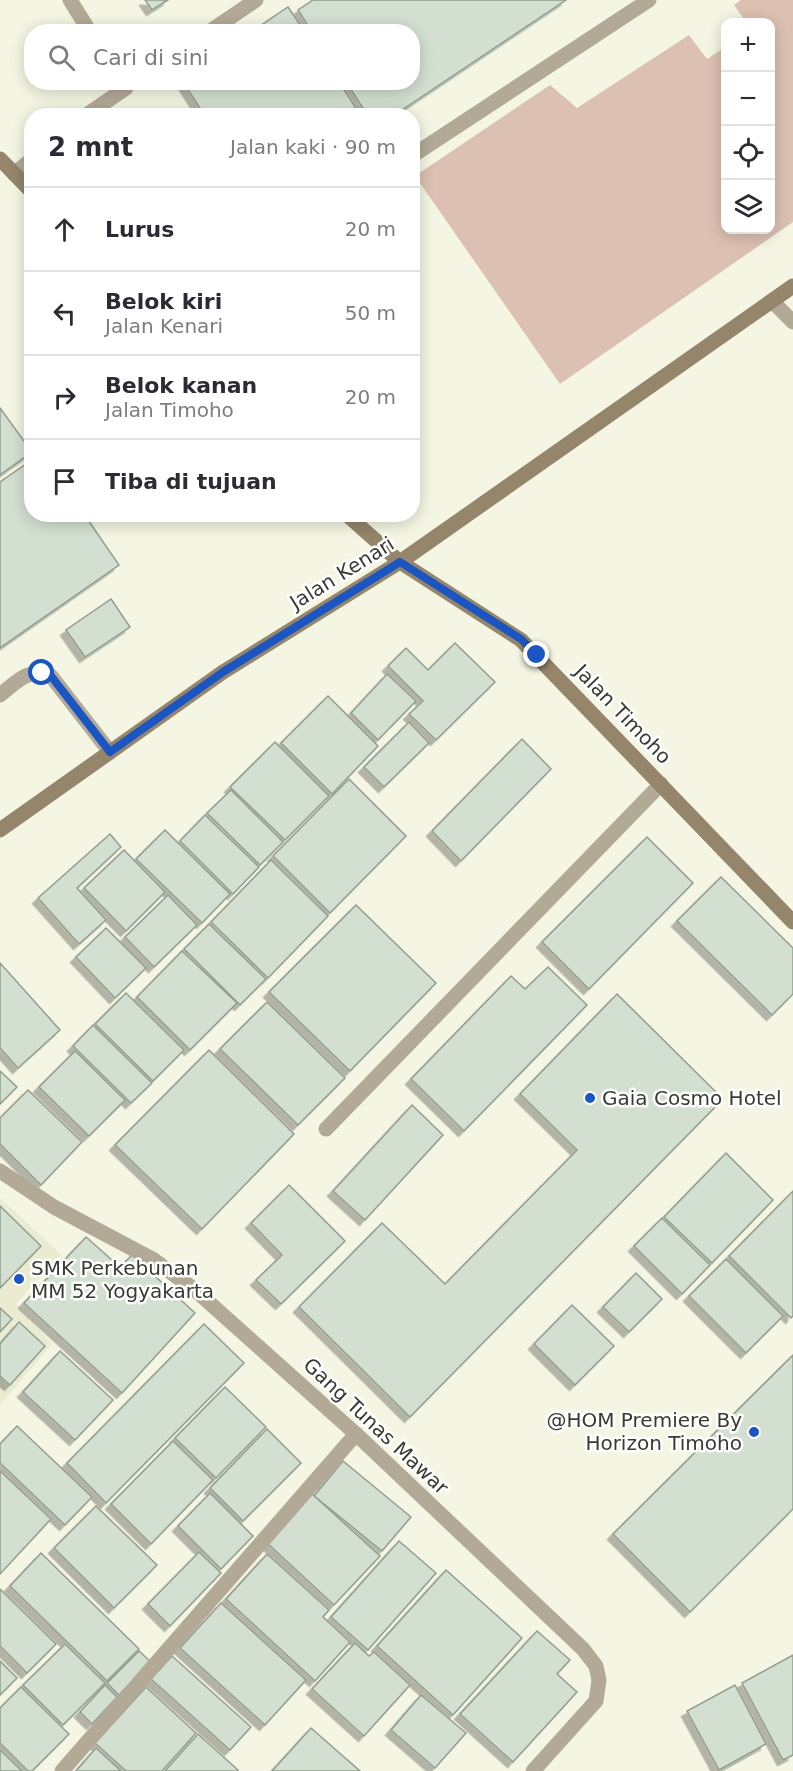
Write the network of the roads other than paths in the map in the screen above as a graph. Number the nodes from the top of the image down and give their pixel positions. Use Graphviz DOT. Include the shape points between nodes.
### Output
graph roads {
  1 [pos="70,0"];
  2 [pos="256,0"];
  3 [pos="649,0"];
  4 [pos="85,24"];
  5 [pos="221,24"];
  6 [pos="119,90"];
  7 [pos="96,108"];
  8 [pos="420,151"];
  9 [pos="0,159"];
  10 [pos="24,166"];
  11 [pos="14,174"];
  12 [pos="24,184"];
  13 [pos="793,286"];
  14 [pos="772,302"];
  15 [pos="793,322"];
  16 [pos="355,522"];
  17 [pos="400,562"];
  18 [pos="0,695"];
  19 [pos="110,752"];
  20 [pos="661,784"];
  21 [pos="0,830"];
  22 [pos="793,922"];
  23 [pos="326,1129"];
  24 [pos="0,1171"];
  25 [pos="356,1434"];
  26 [pos="62,1771"];
  27 [pos="533,1771"];
  1 -- 4 [label="street"];
  2 -- 5 [label="street"];
  3 -- 8 [label="street"];
  6 -- 7 [label="street"];
  9 -- 11 [label="main road"];
  10 -- 11 [label="street"];
  11 -- 12 [label="main road"];
  13 -- 14 [label="main road, Jalan Kenari"];
  14 -- 15 [label="street"];
  14 -- 17 [label="main road, Jalan Kenari"];
  16 -- 17 [label="main road, Jalan Timoho"];
  17 -- 19 [label="main road, Jalan Kenari" via="223,672"];
  17 -- 20 [label="main road, Jalan Timoho" via="521,639"];
  18 -- 19 [label="street" via="28,674 51,676"];
  19 -- 21 [label="main road, Jalan Kenari"];
  20 -- 22 [label="main road, Jalan Timoho"];
  20 -- 23 [label="street"];
  24 -- 25 [label="street, Gang Tunas Mawar" via="54,1207 171,1272"];
  25 -- 26 [label="street"];
  25 -- 27 [label="street, Gang Tunas Mawar" via="583,1649 596,1666 596,1701"];
}
